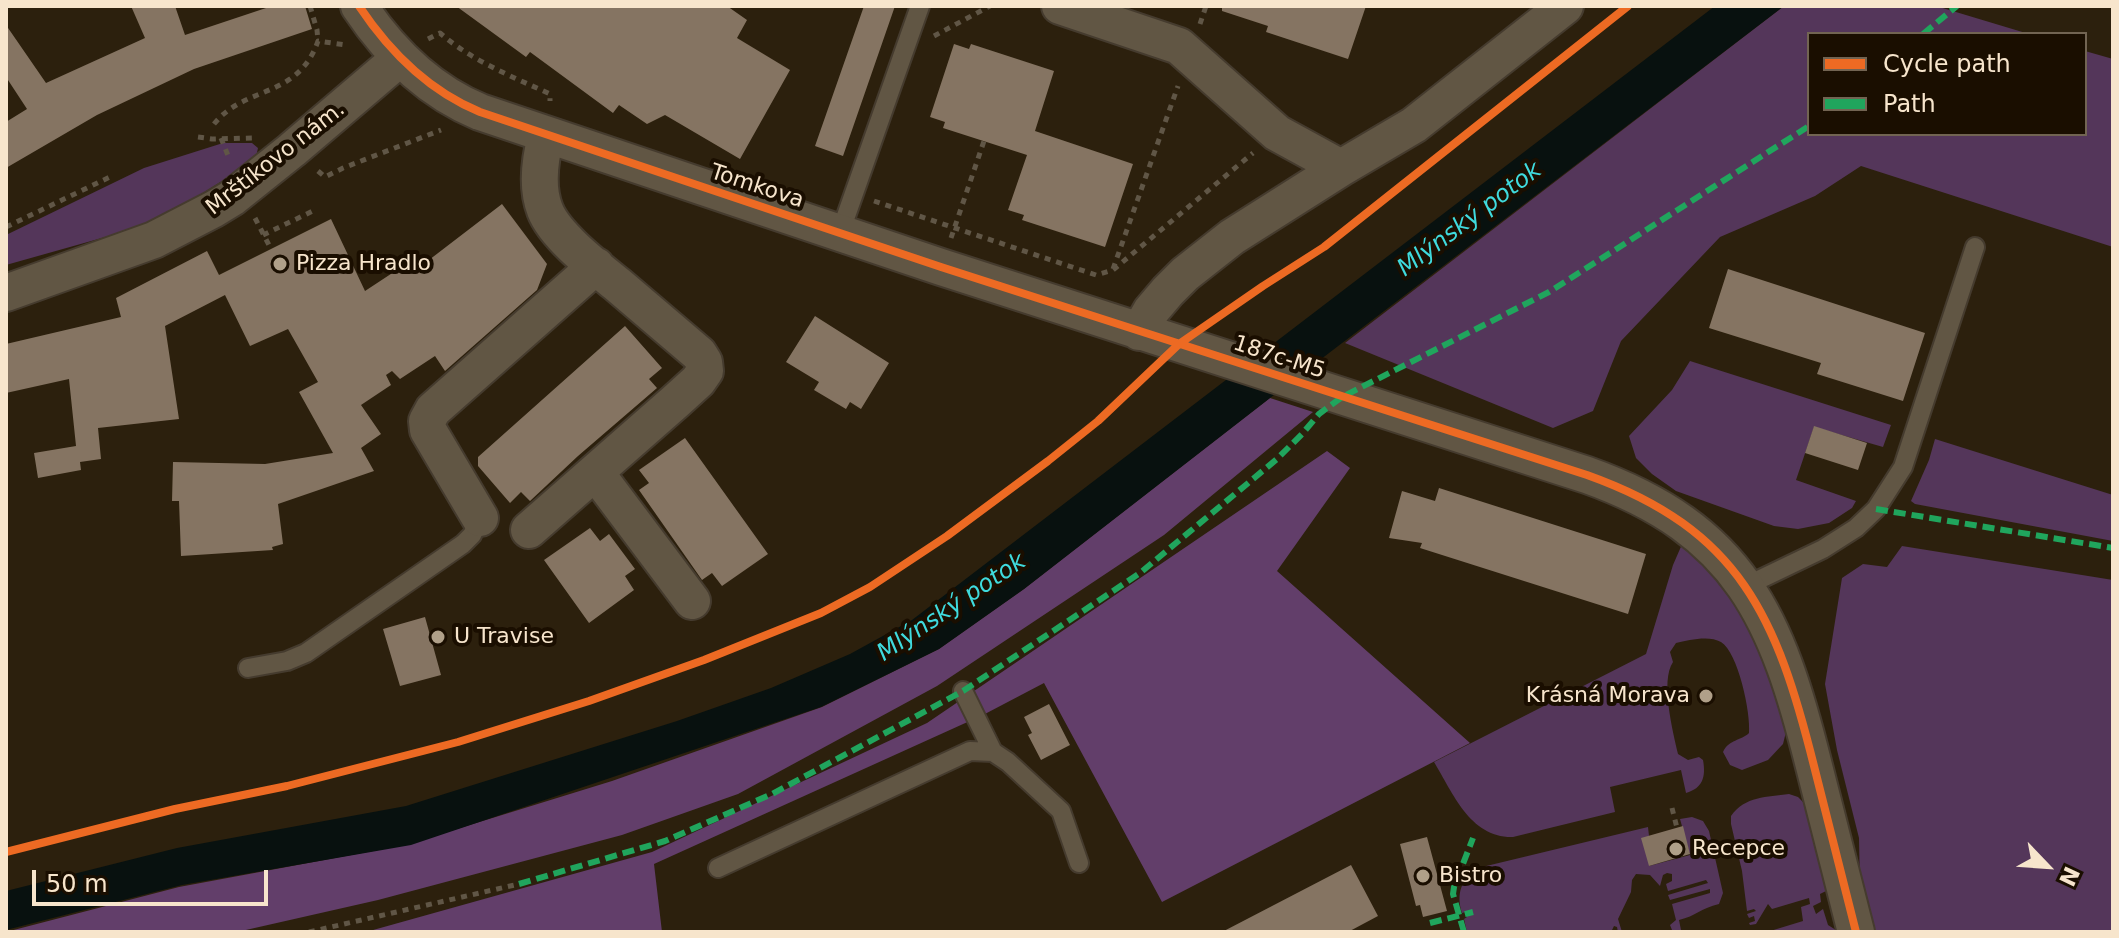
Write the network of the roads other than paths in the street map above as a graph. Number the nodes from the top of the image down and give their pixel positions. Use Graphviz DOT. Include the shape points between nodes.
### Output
graph roads {
  1 [pos="359,6"];
  2 [pos="920,6"];
  3 [pos="1060,6"];
  4 [pos="1565,6"];
  5 [pos="411,50"];
  6 [pos="548,121"];
  7 [pos="1341,168"];
  8 [pos="840,233"];
  9 [pos="1975,247"];
  10 [pos="596,266"];
  11 [pos="6,293"];
  12 [pos="1139,332"];
  13 [pos="1179,344"];
  14 [pos="596,473"];
  15 [pos="480,518"];
  16 [pos="529,530"];
  17 [pos="1746,586"];
  18 [pos="692,601"];
  19 [pos="248,668"];
  20 [pos="963,691"];
  21 [pos="993,752"];
  22 [pos="1079,863"];
  23 [pos="718,868"];
  24 [pos="1856,932"];
  1 -- 5 [label="street, Tomkova" via="380,35"];
  2 -- 8 [label="lane"];
  3 -- 7 [label="street" via="1179,46 1277,133"];
  4 -- 7 [label="street" via="1414,125"];
  5 -- 6 [label="street, Tomkova" via="430,84 464,105"];
  5 -- 11 [label="street, Mrštíkovo nám." via="214,209 154,240"];
  6 -- 8 [label="street, Tomkova"];
  6 -- 10 [label="street" via="540,173 544,208 558,231"];
  7 -- 12 [label="street" via="1232,237 1185,274"];
  8 -- 12 [label="street, Tomkova"];
  9 -- 17 [label="lane" via="1903,467 1876,509 1823,549"];
  10 -- 14 [label="street" via="699,354 705,371"];
  10 -- 15 [label="street" via="433,410 427,421"];
  12 -- 13 [label="street, Tomkova"];
  13 -- 17 [label="street, 187c-M5" via="1640,496 1710,545"];
  14 -- 16 [label="street"];
  14 -- 18 [label="street"];
  15 -- 19 [label="lane" via="463,544 306,653"];
  17 -- 24 [label="street, 187c-M5" via="1794,689"];
  20 -- 21 [label="lane"];
  21 -- 22 [label="lane" via="1061,811"];
  21 -- 23 [label="lane" via="970,751"];
}
